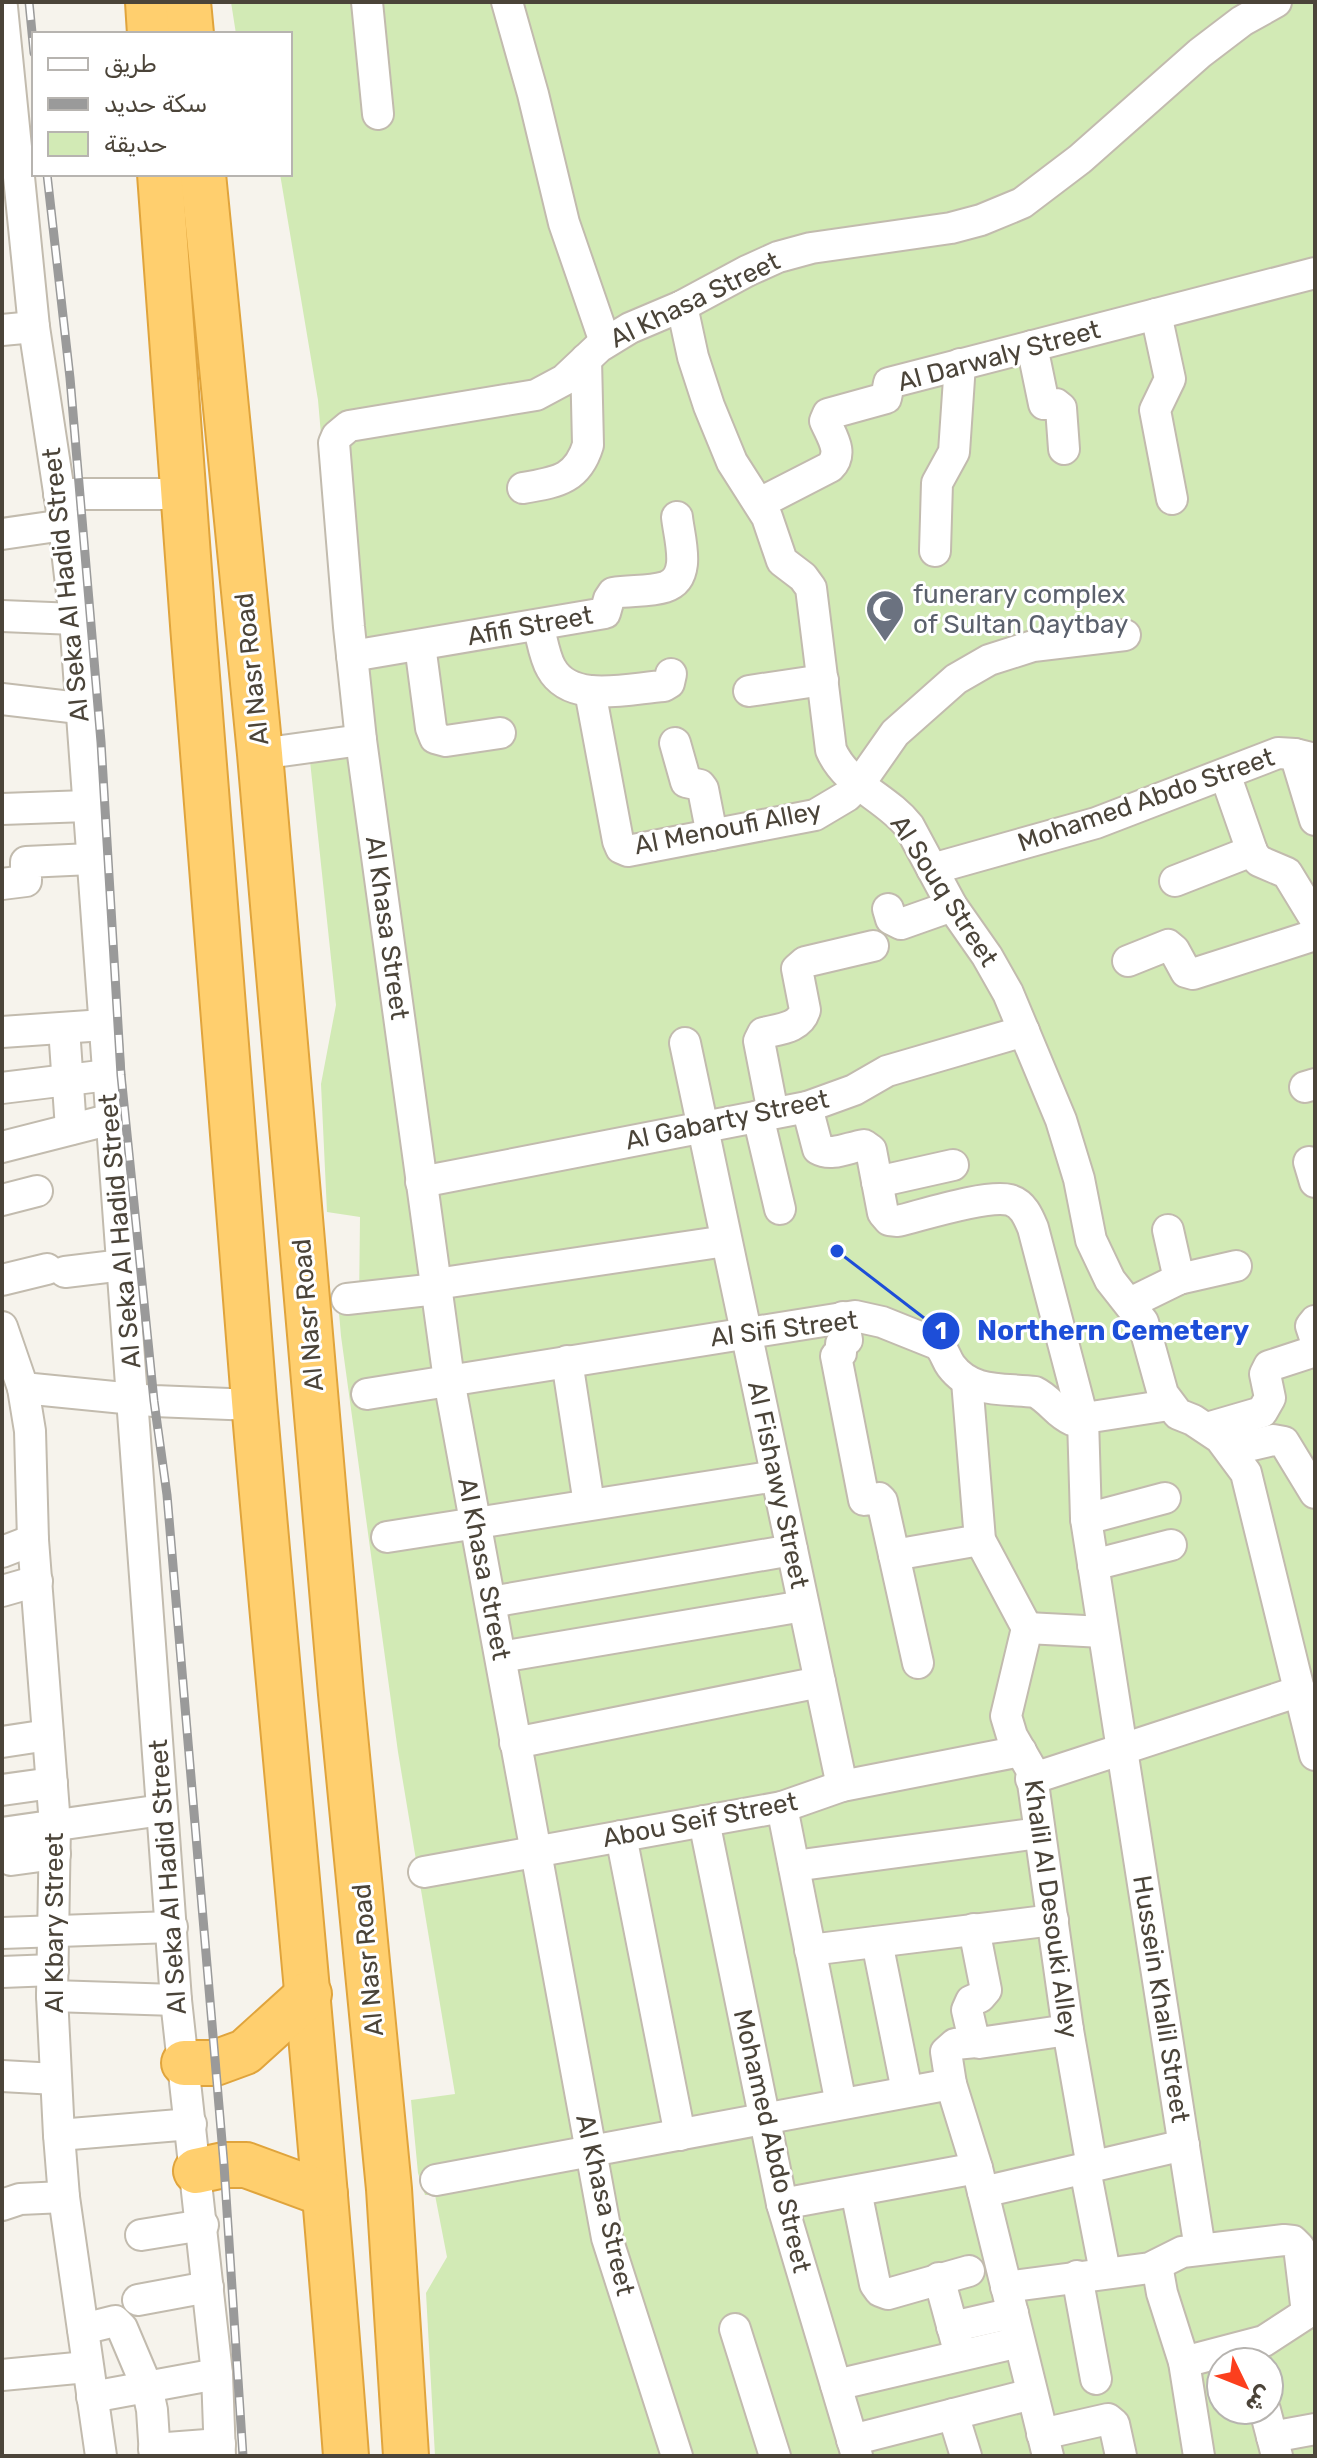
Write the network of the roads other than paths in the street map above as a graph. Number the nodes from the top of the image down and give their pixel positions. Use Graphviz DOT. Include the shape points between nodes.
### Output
graph roads {
  1 [pos="148,2"];
  2 [pos="188,2"];
  3 [pos="367,2"];
  4 [pos="507,2"];
  5 [pos="1276,2"];
  6 [pos="3,25"];
  7 [pos="150,32"];
  8 [pos="191,32"];
  9 [pos="378,114"];
  10 [pos="9,144"];
  11 [pos="160,176"];
  12 [pos="203,176"];
  13 [pos="11,187"];
  14 [pos="1315,273"];
  15 [pos="682,306"];
  16 [pos="1156,314"];
  17 [pos="34,327"];
  18 [pos="2,330"];
  19 [pos="1032,346"];
  20 [pos="596,351"];
  21 [pos="960,364"];
  22 [pos="1064,449"];
  23 [pos="523,488"];
  24 [pos="59,494"];
  25 [pos="182,494"];
  26 [pos="1172,499"];
  27 [pos="760,503"];
  28 [pos="677,517"];
  29 [pos="64,525"];
  30 [pos="2,534"];
  31 [pos="935,551"];
  32 [pos="2,616"];
  33 [pos="75,619"];
  34 [pos="538,625"];
  35 [pos="1125,635"];
  36 [pos="420,645"];
  37 [pos="352,656"];
  38 [pos="671,674"];
  39 [pos="823,680"];
  40 [pos="590,691"];
  41 [pos="749,691"];
  42 [pos="2,699"];
  43 [pos="79,708"];
  44 [pos="500,733"];
  45 [pos="361,740"];
  46 [pos="675,743"];
  47 [pos="260,754"];
  48 [pos="1305,756"];
  49 [pos="1225,774"];
  50 [pos="858,784"];
  51 [pos="87,806"];
  52 [pos="2,809"];
  53 [pos="1315,820"];
  54 [pos="712,835"];
  55 [pos="1252,851"];
  56 [pos="91,859"];
  57 [pos="932,869"];
  58 [pos="1175,881"];
  59 [pos="2,884"];
  60 [pos="952,906"];
  61 [pos="888,909"];
  62 [pos="1315,919"];
  63 [pos="1315,935"];
  64 [pos="873,946"];
  65 [pos="1128,961"];
  66 [pos="104,1025"];
  67 [pos="64,1028"];
  68 [pos="1024,1031"];
  69 [pos="2,1032"];
  70 [pos="685,1043"];
  71 [pos="108,1075"];
  72 [pos="68,1080"];
  73 [pos="2,1088"];
  74 [pos="807,1107"];
  75 [pos="765,1114"];
  76 [pos="112,1119"];
  77 [pos="701,1127"];
  78 [pos="71,1129"];
  79 [pos="2,1147"];
  80 [pos="953,1165"];
  81 [pos="421,1182"];
  82 [pos="877,1182"];
  83 [pos="37,1191"];
  84 [pos="2,1200"];
  85 [pos="780,1209"];
  86 [pos="1168,1230"];
  87 [pos="726,1241"];
  88 [pos="123,1265"];
  89 [pos="1236,1266"];
  90 [pos="1179,1279"];
  91 [pos="2,1280"];
  92 [pos="436,1287"];
  93 [pos="347,1299"];
  94 [pos="1130,1303"];
  95 [pos="843,1317"];
  96 [pos="1315,1321"];
  97 [pos="2,1327"];
  98 [pos="745,1333"];
  99 [pos="1315,1338"];
  100 [pos="1315,1351"];
  101 [pos="567,1361"];
  102 [pos="449,1380"];
  103 [pos="967,1381"];
  104 [pos="23,1388"];
  105 [pos="367,1394"];
  106 [pos="134,1399"];
  107 [pos="254,1405"];
  108 [pos="1169,1405"];
  109 [pos="1083,1419"];
  110 [pos="1207,1428"];
  111 [pos="1302,1446"];
  112 [pos="1231,1450"];
  113 [pos="776,1476"];
  114 [pos="1315,1493"];
  115 [pos="1165,1498"];
  116 [pos="589,1504"];
  117 [pos="1086,1519"];
  118 [pos="475,1522"];
  119 [pos="387,1537"];
  120 [pos="33,1540"];
  121 [pos="980,1540"];
  122 [pos="1171,1545"];
  123 [pos="792,1550"];
  124 [pos="2,1552"];
  125 [pos="894,1555"];
  126 [pos="1093,1565"];
  127 [pos="37,1581"];
  128 [pos="2,1591"];
  129 [pos="491,1602"];
  130 [pos="803,1606"];
  131 [pos="1027,1628"];
  132 [pos="1103,1632"];
  133 [pos="501,1657"];
  134 [pos="918,1663"];
  135 [pos="820,1682"];
  136 [pos="1300,1691"];
  137 [pos="341,1694"];
  138 [pos="283,1727"];
  139 [pos="48,1735"];
  140 [pos="2,1742"];
  141 [pos="515,1743"];
  142 [pos="1122,1749"];
  143 [pos="1315,1755"];
  144 [pos="1026,1765"];
  145 [pos="52,1783"];
  146 [pos="842,1786"];
  147 [pos="2,1790"];
  148 [pos="352,1797"];
  149 [pos="782,1807"];
  150 [pos="162,1810"];
  151 [pos="704,1821"];
  152 [pos="294,1828"];
  153 [pos="1039,1833"];
  154 [pos="621,1836"];
  155 [pos="55,1840"];
  156 [pos="6,1847"];
  157 [pos="535,1851"];
  158 [pos="794,1866"];
  159 [pos="424,1872"];
  160 [pos="1053,1920"];
  161 [pos="172,1927"];
  162 [pos="974,1929"];
  163 [pos="54,1931"];
  164 [pos="2,1933"];
  165 [pos="877,1942"];
  166 [pos="810,1950"];
  167 [pos="2,1972"];
  168 [pos="53,1983"];
  169 [pos="309,1994"];
  170 [pos="176,2000"];
  171 [pos="1068,2030"];
  172 [pos="976,2042"];
  173 [pos="184,2063"];
  174 [pos="2,2076"];
  175 [pos="56,2079"];
  176 [pos="951,2084"];
  177 [pos="907,2091"];
  178 [pos="841,2104"];
  179 [pos="763,2119"];
  180 [pos="191,2124"];
  181 [pos="59,2135"];
  182 [pos="680,2135"];
  183 [pos="1184,2145"];
  184 [pos="590,2151"];
  185 [pos="1089,2168"];
  186 [pos="196,2171"];
  187 [pos="436,2180"];
  188 [pos="980,2180"];
  189 [pos="856,2191"];
  190 [pos="325,2194"];
  191 [pos="64,2197"];
  192 [pos="782,2204"];
  193 [pos="2,2205"];
  194 [pos="203,2225"];
  195 [pos="141,2235"];
  196 [pos="1200,2249"];
  197 [pos="1157,2265"];
  198 [pos="969,2271"];
  199 [pos="1091,2274"];
  200 [pos="939,2278"];
  201 [pos="208,2287"];
  202 [pos="138,2300"];
  203 [pos="1311,2312"];
  204 [pos="1013,2314"];
  205 [pos="83,2329"];
  206 [pos="735,2329"];
  207 [pos="956,2341"];
  208 [pos="1261,2346"];
  209 [pos="1205,2359"];
  210 [pos="1184,2362"];
  211 [pos="217,2374"];
  212 [pos="2,2375"];
  213 [pos="1096,2379"];
  214 [pos="89,2382"];
  215 [pos="836,2385"];
  216 [pos="147,2387"];
  217 [pos="1032,2394"];
  218 [pos="1132,2402"];
  219 [pos="953,2414"];
  220 [pos="1105,2419"];
  221 [pos="1264,2428"];
  222 [pos="1315,2429"];
  223 [pos="1045,2445"];
  224 [pos="854,2448"];
  225 [pos="220,2450"];
  226 [pos="154,2452"];
  227 [pos="101,2456"];
  228 [pos="346,2456"];
  229 [pos="406,2456"];
  230 [pos="677,2456"];
  231 [pos="775,2456"];
  232 [pos="966,2456"];
  233 [pos="1121,2456"];
  234 [pos="1199,2456"];
  1 -- 7 [label="highway"];
  2 -- 8 [label="highway"];
  3 -- 9 [label="street"];
  4 -- 20 [label="street"];
  5 -- 15 [label="street, Al Khasa Street" via="1200,53 1022,203 936,231 795,252"];
  6 -- 10 [label="street, Al Seka Al Hadid Street"];
  10 -- 13 [label="street, Al Seka Al Hadid Street"];
  11 -- 25 [label="highway, Al Nasr Road"];
  12 -- 47 [label="highway, Al Nasr Road"];
  13 -- 17 [label="street, Al Seka Al Hadid Street"];
  14 -- 16 [label="street, Al Darwaly Street"];
  15 -- 20 [label="street, Al Khasa Street" via="630,328"];
  15 -- 27 [label="street, Al Souq Street" via="709,406 732,462"];
  16 -- 19 [label="street, Al Darwaly Street"];
  16 -- 26 [label="street" via="1170,379 1155,410"];
  17 -- 18 [label="street"];
  17 -- 24 [label="street, Al Seka Al Hadid Street"];
  19 -- 21 [label="street, Al Darwaly Street"];
  19 -- 22 [label="street" via="1044,404 1061,408"];
  20 -- 23 [label="street" via="584,458 566,477"];
  20 -- 37 [label="street, Al Khasa Street" via="564,380 536,395 349,426 337,436 334,451"];
  21 -- 27 [label="street, Al Darwaly Street" via="889,383 886,398 832,411 825,421 837,450 835,463"];
  21 -- 31 [label="street" via="954,452 937,483"];
  24 -- 25 [label="street"];
  24 -- 29 [label="street, Al Seka Al Hadid Street"];
  25 -- 107 [label="highway, Al Nasr Road"];
  27 -- 39 [label="street, Al Souq Street" via="782,561 811,588"];
  28 -- 34 [label="street, Afifi Street" via="683,567 674,582 613,593 605,613"];
  29 -- 30 [label="street"];
  29 -- 33 [label="street, Al Seka Al Hadid Street"];
  32 -- 33 [label="street"];
  33 -- 43 [label="street, Al Seka Al Hadid Street"];
  34 -- 36 [label="street, Afifi Street"];
  34 -- 40 [label="street" via="550,667 560,680"];
  35 -- 50 [label="street, Al Menoufi Alley" via="1033,646 989,660 956,679 895,733"];
  36 -- 37 [label="street, Afifi Street"];
  36 -- 44 [label="street" via="435,738"];
  37 -- 45 [label="street, Al Khasa Street"];
  38 -- 40 [label="street" via="664,686"];
  39 -- 41 [label="street"];
  39 -- 50 [label="street, Al Souq Street" via="831,750"];
  40 -- 54 [label="street, Al Menoufi Alley" via="621,848"];
  42 -- 43 [label="street"];
  43 -- 51 [label="street, Al Seka Al Hadid Street"];
  45 -- 47 [label="street"];
  45 -- 81 [label="street, Al Khasa Street"];
  46 -- 54 [label="street" via="686,782 703,787"];
  47 -- 137 [label="highway, Al Nasr Road"];
  48 -- 49 [label="street, Mohamed Abdo Street" via="1278,753"];
  48 -- 53 [label="street"];
  49 -- 55 [label="street"];
  49 -- 57 [label="street, Mohamed Abdo Street" via="1096,823"];
  50 -- 54 [label="street, Al Menoufi Alley" via="815,815"];
  50 -- 57 [label="street, Al Souq Street" via="900,815"];
  51 -- 52 [label="street"];
  51 -- 56 [label="street, Al Seka Al Hadid Street"];
  55 -- 58 [label="street"];
  55 -- 62 [label="street" via="1259,861 1290,877"];
  56 -- 59 [label="street" via="26,862 26,881"];
  56 -- 66 [label="street, Al Seka Al Hadid Street"];
  57 -- 60 [label="street, Al Souq Street"];
  60 -- 61 [label="street" via="901,924 891,919"];
  60 -- 68 [label="street, Al Souq Street" via="999,976"];
  63 -- 65 [label="street" via="1193,974 1168,945"];
  64 -- 75 [label="street" via="805,962 797,969 804,1016 795,1025 759,1038"];
  66 -- 67 [label="street"];
  66 -- 71 [label="street, Al Seka Al Hadid Street"];
  67 -- 69 [label="street"];
  67 -- 72 [label="street"];
  68 -- 74 [label="street, Al Gabarty Street" via="887,1071"];
  68 -- 94 [label="street, Al Souq Street" via="1070,1149 1091,1240 1110,1280"];
  70 -- 77 [label="street, Al Fishawy Street"];
  71 -- 72 [label="street"];
  71 -- 76 [label="street, Al Seka Al Hadid Street"];
  72 -- 73 [label="street"];
  72 -- 78 [label="street"];
  74 -- 75 [label="street, Al Gabarty Street"];
  74 -- 82 [label="street" via="818,1149 868,1147"];
  75 -- 77 [label="street, Al Gabarty Street"];
  75 -- 85 [label="street"];
  76 -- 78 [label="street"];
  76 -- 88 [label="street, Al Seka Al Hadid Street"];
  77 -- 81 [label="street, Al Gabarty Street"];
  77 -- 87 [label="street, Al Fishawy Street"];
  78 -- 79 [label="street"];
  80 -- 82 [label="street"];
  81 -- 92 [label="street, Al Khasa Street"];
  82 -- 109 [label="street, Hussein Khalil Street" via="883,1213 893,1221 995,1198 1013,1200 1027,1212"];
  83 -- 84 [label="street"];
  86 -- 90 [label="street"];
  87 -- 92 [label="street"];
  87 -- 98 [label="street, Al Fishawy Street"];
  88 -- 91 [label="street"];
  88 -- 106 [label="street, Al Seka Al Hadid Street"];
  89 -- 90 [label="street"];
  90 -- 94 [label="street"];
  92 -- 93 [label="street"];
  92 -- 102 [label="street, Al Khasa Street"];
  94 -- 108 [label="street, Al Souq Street" via="1147,1332"];
  95 -- 98 [label="street, Al Sifi Street"];
  95 -- 103 [label="street, Al Sifi Street" via="873,1319 937,1344"];
  95 -- 125 [label="street" via="847,1340 836,1356 864,1499 882,1501"];
  96 -- 99 [label="street"];
  97 -- 104 [label="street, Al Kbary Street"];
  98 -- 101 [label="street, Al Sifi Street"];
  98 -- 113 [label="street, Al Fishawy Street"];
  100 -- 110 [label="street" via="1269,1366 1265,1374 1270,1398 1262,1412"];
  101 -- 102 [label="street, Al Sifi Street"];
  101 -- 116 [label="street"];
  102 -- 105 [label="street, Al Sifi Street"];
  102 -- 118 [label="street, Al Khasa Street"];
  103 -- 109 [label="street" via="983,1388 1035,1392 1067,1418"];
  103 -- 121 [label="street"];
  104 -- 106 [label="street"];
  104 -- 120 [label="street, Al Kbary Street" via="30,1431"];
  106 -- 107 [label="street"];
  106 -- 150 [label="street, Al Seka Al Hadid Street"];
  107 -- 138 [label="highway, Al Nasr Road"];
  108 -- 109 [label="street"];
  108 -- 110 [label="street"];
  109 -- 117 [label="street, Hussein Khalil Street"];
  110 -- 112 [label="street"];
  111 -- 112 [label="street" via="1277,1440"];
  111 -- 114 [label="street"];
  112 -- 136 [label="street" via="1251,1486"];
  113 -- 116 [label="street"];
  113 -- 123 [label="street, Al Fishawy Street"];
  115 -- 117 [label="street"];
  116 -- 118 [label="street"];
  117 -- 126 [label="street, Hussein Khalil Street"];
  118 -- 119 [label="street"];
  118 -- 129 [label="street, Al Khasa Street"];
  120 -- 124 [label="street"];
  120 -- 127 [label="street, Al Kbary Street"];
  121 -- 125 [label="street"];
  121 -- 131 [label="street"];
  122 -- 126 [label="street"];
  123 -- 129 [label="street"];
  123 -- 130 [label="street, Al Fishawy Street"];
  125 -- 134 [label="street"];
  126 -- 132 [label="street, Hussein Khalil Street"];
  127 -- 128 [label="street"];
  127 -- 139 [label="street, Al Kbary Street"];
  129 -- 133 [label="street, Al Khasa Street"];
  130 -- 133 [label="street"];
  130 -- 135 [label="street, Al Fishawy Street"];
  131 -- 132 [label="street"];
  131 -- 144 [label="street, Khalil Al Desouki Alley" via="1006,1716"];
  132 -- 142 [label="street, Hussein Khalil Street"];
  133 -- 141 [label="street, Al Khasa Street"];
  135 -- 141 [label="street"];
  135 -- 146 [label="street, Al Fishawy Street"];
  136 -- 142 [label="street, Abou Seif Street"];
  136 -- 143 [label="street"];
  137 -- 138 [label="highway" via="325,1729 303,1735"];
  137 -- 148 [label="highway, Al Nasr Road"];
  138 -- 152 [label="highway, Al Nasr Road"];
  139 -- 140 [label="street"];
  139 -- 145 [label="street, Al Kbary Street"];
  141 -- 157 [label="street, Al Khasa Street"];
  142 -- 144 [label="street, Abou Seif Street"];
  142 -- 183 [label="street, Hussein Khalil Street"];
  144 -- 146 [label="street, Abou Seif Street"];
  144 -- 153 [label="street, Khalil Al Desouki Alley"];
  145 -- 147 [label="street"];
  145 -- 155 [label="street, Al Kbary Street"];
  146 -- 149 [label="street, Abou Seif Street"];
  148 -- 152 [label="highway" via="333,1787 312,1792 297,1807"];
  148 -- 229 [label="highway, Al Nasr Road" via="392,2218"];
  149 -- 151 [label="street, Abou Seif Street"];
  149 -- 158 [label="street"];
  150 -- 155 [label="street"];
  150 -- 161 [label="street, Al Seka Al Hadid Street"];
  151 -- 154 [label="street, Abou Seif Street"];
  151 -- 179 [label="street, Mohamed Abdo Street"];
  152 -- 169 [label="highway, Al Nasr Road"];
  153 -- 158 [label="street"];
  153 -- 160 [label="street, Khalil Al Desouki Alley"];
  154 -- 157 [label="street, Abou Seif Street"];
  154 -- 182 [label="street"];
  155 -- 156 [label="street"];
  155 -- 163 [label="street, Al Kbary Street"];
  157 -- 159 [label="street, Abou Seif Street"];
  157 -- 184 [label="street, Al Khasa Street"];
  158 -- 166 [label="street"];
  160 -- 162 [label="street"];
  160 -- 171 [label="street, Khalil Al Desouki Alley"];
  161 -- 163 [label="street"];
  161 -- 170 [label="street, Al Seka Al Hadid Street"];
  162 -- 165 [label="street"];
  162 -- 172 [label="street" via="986,1990 967,2010"];
  163 -- 164 [label="street"];
  163 -- 168 [label="street, Al Kbary Street"];
  165 -- 166 [label="street"];
  165 -- 177 [label="street"];
  166 -- 178 [label="street"];
  167 -- 168 [label="street"];
  168 -- 170 [label="street"];
  168 -- 175 [label="street, Al Kbary Street"];
  169 -- 173 [label="highway" via="245,2052 215,2063"];
  169 -- 190 [label="highway, Al Nasr Road"];
  170 -- 173 [label="street, Al Seka Al Hadid Street"];
  171 -- 172 [label="street"];
  171 -- 185 [label="street, Khalil Al Desouki Alley"];
  172 -- 176 [label="street" via="955,2044 946,2052"];
  173 -- 180 [label="street, Al Seka Al Hadid Street"];
  174 -- 175 [label="street"];
  175 -- 181 [label="street, Al Kbary Street"];
  176 -- 177 [label="street"];
  176 -- 188 [label="street"];
  177 -- 178 [label="street"];
  178 -- 179 [label="street"];
  179 -- 182 [label="street"];
  179 -- 192 [label="street, Mohamed Abdo Street"];
  180 -- 181 [label="street"];
  180 -- 186 [label="street, Al Seka Al Hadid Street"];
  181 -- 191 [label="street, Al Kbary Street"];
  182 -- 184 [label="street"];
  183 -- 185 [label="street"];
  183 -- 196 [label="street, Hussein Khalil Street"];
  184 -- 187 [label="street"];
  184 -- 230 [label="street, Al Khasa Street" via="607,2238"];
  185 -- 188 [label="street"];
  185 -- 199 [label="street, Khalil Al Desouki Alley"];
  186 -- 190 [label="highway" via="246,2165"];
  186 -- 194 [label="street, Al Seka Al Hadid Street"];
  188 -- 189 [label="street"];
  188 -- 204 [label="street"];
  189 -- 192 [label="street"];
  189 -- 200 [label="street" via="880,2291 888,2294"];
  190 -- 228 [label="highway, Al Nasr Road"];
  191 -- 193 [label="street"];
  191 -- 205 [label="street, Al Kbary Street"];
  192 -- 215 [label="street, Mohamed Abdo Street"];
  194 -- 195 [label="street"];
  194 -- 201 [label="street, Al Seka Al Hadid Street"];
  196 -- 197 [label="street"];
  196 -- 203 [label="street" via="1293,2241 1299,2247"];
  197 -- 199 [label="street"];
  197 -- 210 [label="street"];
  198 -- 200 [label="street"];
  199 -- 204 [label="street"];
  199 -- 213 [label="street, Khalil Al Desouki Alley"];
  200 -- 207 [label="street"];
  201 -- 202 [label="street"];
  201 -- 211 [label="street, Al Seka Al Hadid Street"];
  203 -- 208 [label="street"];
  204 -- 207 [label="street"];
  204 -- 217 [label="street"];
  205 -- 214 [label="street, Al Kbary Street"];
  205 -- 216 [label="street" via="110,2321 119,2324"];
  206 -- 231 [label="street"];
  207 -- 215 [label="street"];
  209 -- 210 [label="street"];
  210 -- 234 [label="street"];
  211 -- 216 [label="street"];
  211 -- 225 [label="street, Al Seka Al Hadid Street"];
  212 -- 214 [label="street"];
  214 -- 216 [label="street"];
  214 -- 227 [label="street, Al Kbary Street"];
  215 -- 224 [label="street, Mohamed Abdo Street"];
  216 -- 226 [label="street"];
  217 -- 219 [label="street"];
  217 -- 223 [label="street"];
  218 -- 220 [label="street"];
  219 -- 224 [label="street"];
  219 -- 232 [label="street"];
  220 -- 223 [label="street"];
  220 -- 233 [label="street" via="1114,2424"];
  221 -- 222 [label="street"];
  225 -- 226 [label="street"];
}
